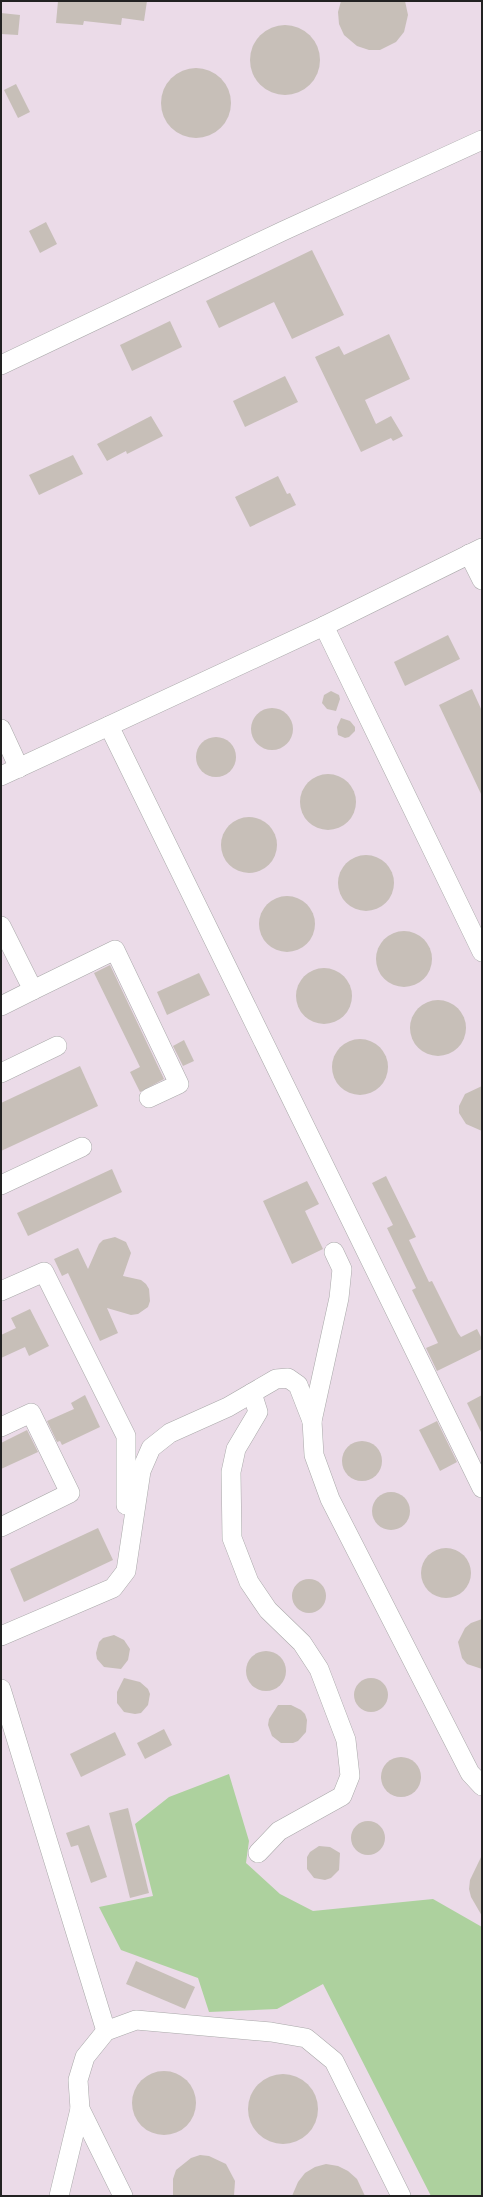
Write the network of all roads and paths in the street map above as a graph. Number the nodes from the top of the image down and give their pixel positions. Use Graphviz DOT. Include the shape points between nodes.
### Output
graph roads {
  1 [pos="482,140"];
  2 [pos="1,365"];
  3 [pos="476,551"];
  4 [pos="482,580"];
  5 [pos="324,626"];
  6 [pos="109,726"];
  7 [pos="1,729"];
  8 [pos="19,768"];
  9 [pos="1,776"];
  10 [pos="1,926"];
  11 [pos="482,952"];
  12 [pos="33,990"];
  13 [pos="1,1006"];
  14 [pos="57,1046"];
  15 [pos="1,1073"];
  16 [pos="149,1098"];
  17 [pos="82,1147"];
  18 [pos="1,1186"];
  19 [pos="334,1252"];
  20 [pos="1,1291"];
  21 [pos="252,1393"];
  22 [pos="312,1421"];
  23 [pos="1,1427"];
  24 [pos="482,1488"];
  25 [pos="1,1527"];
  26 [pos="126,1571"];
  27 [pos="1,1636"];
  28 [pos="1,1689"];
  29 [pos="482,1786"];
  30 [pos="258,1853"];
  31 [pos="106,2032"];
  32 [pos="80,2109"];
  33 [pos="59,2196"];
  34 [pos="122,2196"];
  35 [pos="401,2196"];
  1 -- 2 [label="street"];
  3 -- 4 [label="street"];
  3 -- 5 [label="street"];
  5 -- 6 [label="street"];
  5 -- 11 [label="street"];
  6 -- 8 [label="street"];
  6 -- 24 [label="street"];
  7 -- 8 [label="street"];
  8 -- 9 [label="street"];
  10 -- 12 [label="street"];
  12 -- 13 [label="street"];
  12 -- 16 [label="street" via="115,950 179,1084"];
  14 -- 15 [label="street"];
  17 -- 18 [label="street"];
  19 -- 22 [label="street" via="342,1269 339,1298"];
  20 -- 26 [label="street" via="44,1272 126,1436"];
  21 -- 22 [label="street" via="276,1379 288,1378 298,1385"];
  21 -- 26 [label="street" via="228,1407 170,1433 151,1448 141,1471"];
  21 -- 30 [label="street" via="258,1412 236,1449 231,1472 232,1538 249,1582 268,1610 302,1643 319,1669 346,1740 350,1776 342,1796 279,1831"];
  22 -- 29 [label="street" via="314,1455 330,1499 470,1773"];
  23 -- 25 [label="street" via="31,1413 70,1493"];
  26 -- 27 [label="street" via="113,1588"];
  28 -- 31 [label="street"];
  31 -- 32 [label="street" via="85,2057 78,2080"];
  31 -- 35 [label="street" via="136,2020 271,2032 306,2038 334,2061"];
  32 -- 33 [label="street"];
  32 -- 34 [label="street"];
}
